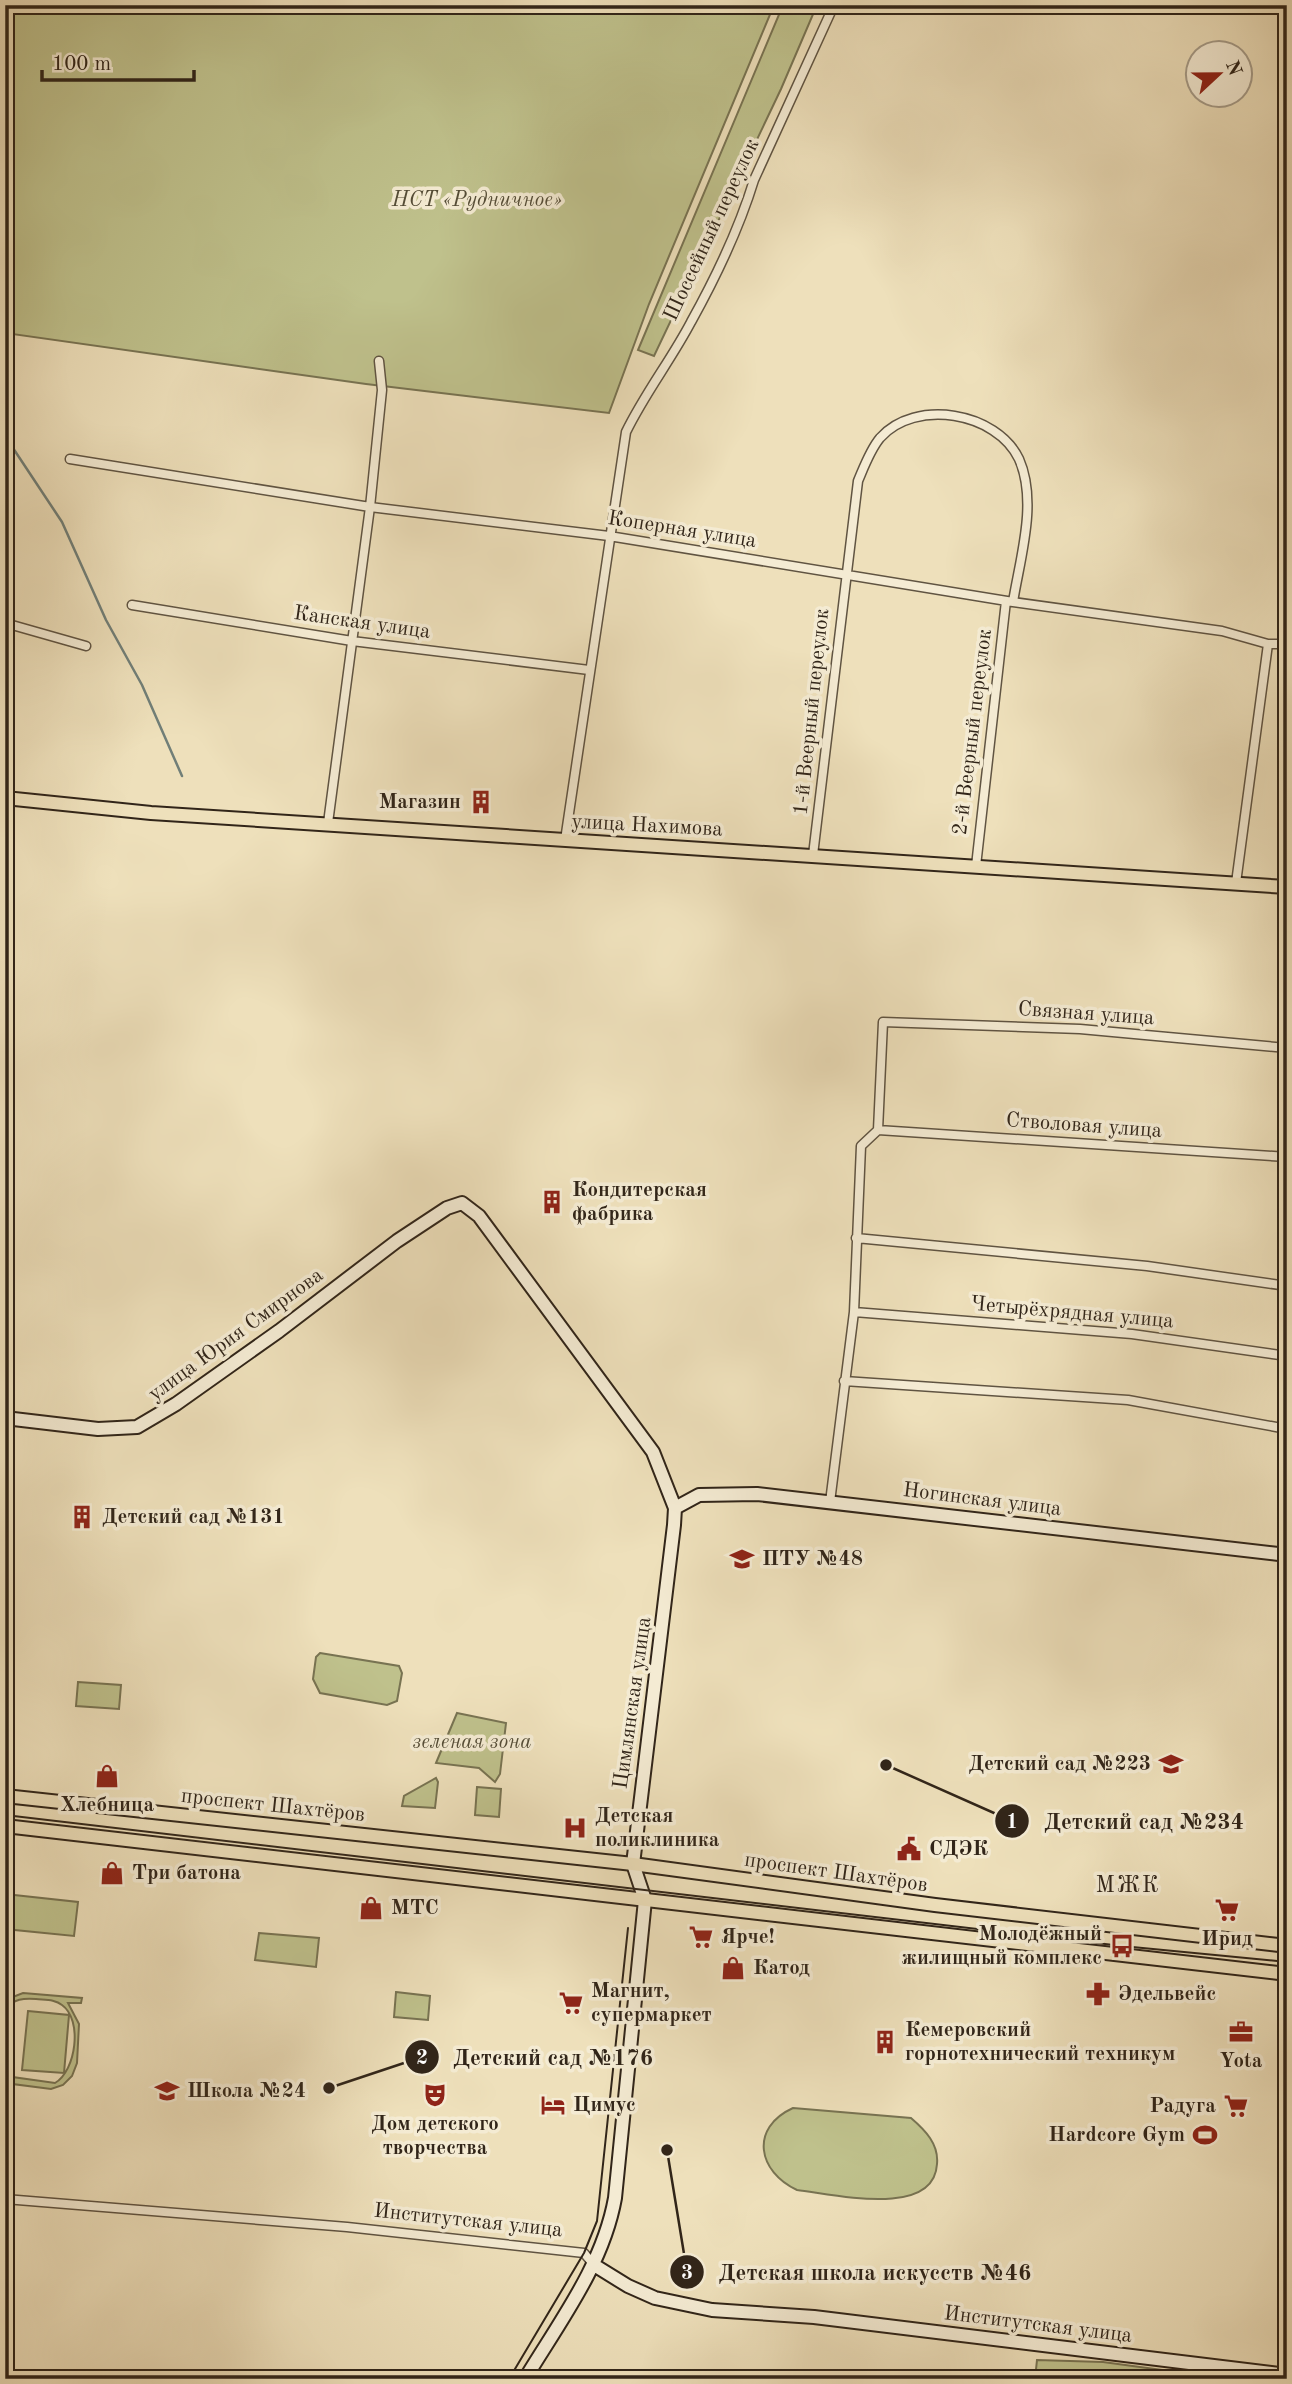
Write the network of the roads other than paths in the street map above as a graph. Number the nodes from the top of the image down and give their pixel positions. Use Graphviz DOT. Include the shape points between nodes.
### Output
graph roads {
  1 [pos="834,5"];
  2 [pos="379,360"];
  3 [pos="70,459"];
  4 [pos="370,507"];
  5 [pos="609,536"];
  6 [pos="845,573"];
  7 [pos="1010,602"];
  8 [pos="131,605"];
  9 [pos="5,623"];
  10 [pos="352,640"];
  11 [pos="1268,644"];
  12 [pos="1287,644"];
  13 [pos="86,646"];
  14 [pos="589,670"];
  15 [pos="5,798"];
  16 [pos="328,823"];
  17 [pos="565,840"];
  18 [pos="813,855"];
  19 [pos="976,866"];
  20 [pos="1236,883"];
  21 [pos="1287,887"];
  22 [pos="1287,1048"];
  23 [pos="878,1130"];
  24 [pos="1287,1157"];
  25 [pos="467,1206"];
  26 [pos="856,1238"];
  27 [pos="1287,1286"];
  28 [pos="853,1312"];
  29 [pos="1287,1356"];
  30 [pos="844,1381"];
  31 [pos="5,1418"];
  32 [pos="1287,1429"];
  33 [pos="830,1502"];
  34 [pos="675,1508"];
  35 [pos="1287,1555"];
  36 [pos="5,1796"];
  37 [pos="5,1826"];
  38 [pos="633,1864"];
  39 [pos="645,1900"];
  40 [pos="1287,1946"];
  41 [pos="1287,1974"];
  42 [pos="5,2199"];
  43 [pos="594,2265"];
  44 [pos="1287,2375"];
  45 [pos="525,2379"];
  1 -- 5 [label="street, Шоссейный переулок" via="691,322 626,432"];
  2 -- 4 [label="street" via="382,390"];
  3 -- 4 [label="street, Коперная улица"];
  4 -- 5 [label="street, Коперная улица"];
  4 -- 10 [label="street"];
  5 -- 6 [label="street, Коперная улица"];
  5 -- 14 [label="street, Шоссейный переулок"];
  6 -- 7 [label="street, Коперная улица"];
  6 -- 7 [label="street" via="858,481 880,438 893,427 920,418 956,414 975,420 1007,443 1019,460 1029,499"];
  6 -- 18 [label="street, 1-й Веерный переулок"];
  7 -- 11 [label="street, Коперная улица" via="1222,631"];
  7 -- 19 [label="street, 2-й Веерный переулок"];
  8 -- 10 [label="street, Канская улица"];
  9 -- 13 [label="street"];
  10 -- 14 [label="street, Канская улица"];
  10 -- 16 [label="street"];
  11 -- 12 [label="street, Коперная улица"];
  11 -- 20 [label="street"];
  14 -- 17 [label="street, Шоссейный переулок"];
  15 -- 16 [label="main road, улица Нахимова" via="151,813"];
  16 -- 17 [label="main road, улица Нахимова"];
  17 -- 18 [label="main road, улица Нахимова"];
  18 -- 19 [label="main road, улица Нахимова"];
  19 -- 20 [label="main road, улица Нахимова"];
  20 -- 21 [label="main road, улица Нахимова"];
  22 -- 23 [label="street, Связная улица" via="1080,1029 883,1022"];
  23 -- 24 [label="street, Стволовая улица"];
  23 -- 26 [label="street" via="862,1146"];
  25 -- 31 [label="street, улица Юрия Смирнова" via="447,1208 176,1404 137,1427 98,1429"];
  25 -- 34 [label="street, Цимлянская улица" via="639,1431 663,1472"];
  26 -- 27 [label="street" via="1147,1266"];
  26 -- 28 [label="street"];
  28 -- 29 [label="street, Четырёхрядная улица" via="1132,1334"];
  28 -- 30 [label="street"];
  30 -- 32 [label="street" via="1128,1400"];
  30 -- 33 [label="street"];
  33 -- 34 [label="street, Ногинская улица" via="713,1493"];
  33 -- 35 [label="street, Ногинская улица"];
  34 -- 38 [label="street, Цимлянская улица"];
  36 -- 38 [label="main road, проспект Шахтёров"];
  37 -- 39 [label="main road"];
  38 -- 39 [label="street, Цимлянская улица"];
  38 -- 40 [label="main road, проспект Шахтёров"];
  39 -- 41 [label="main road"];
  39 -- 43 [label="street, Цимлянская улица" via="615,2198"];
  42 -- 43 [label="street, Институтская улица" via="347,2227 584,2253"];
  43 -- 44 [label="street, Институтская улица" via="654,2298 712,2310 814,2317"];
  43 -- 45 [label="street, Цимлянская улица"];
}
